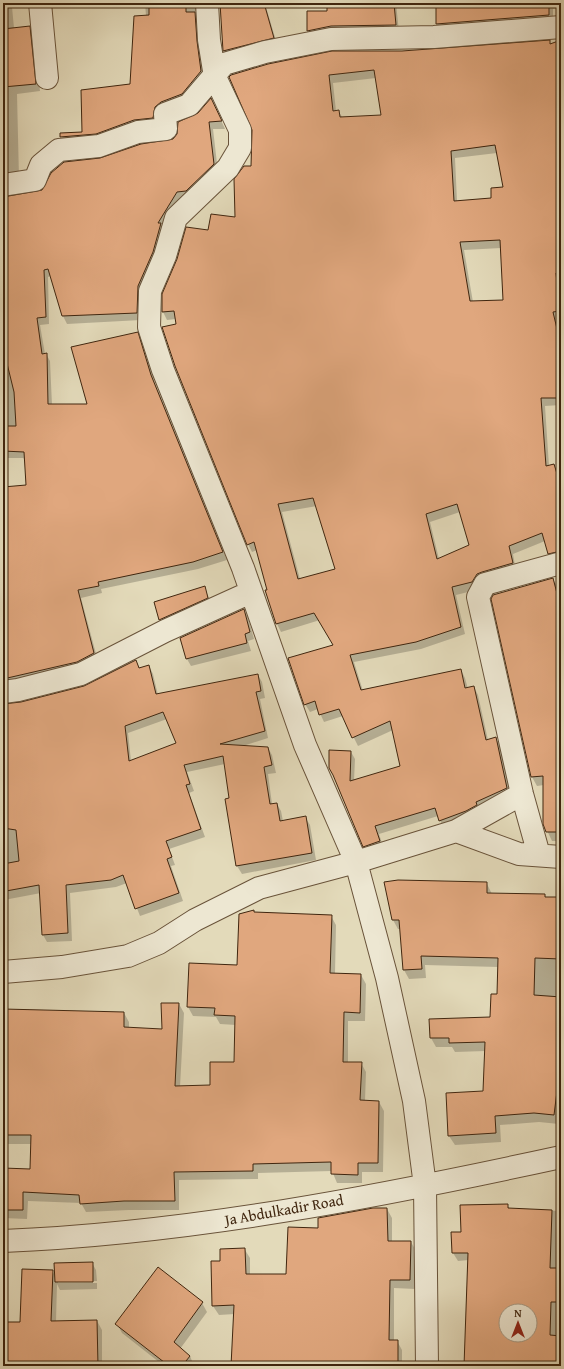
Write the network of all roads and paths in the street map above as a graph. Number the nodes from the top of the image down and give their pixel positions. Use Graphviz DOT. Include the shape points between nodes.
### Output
graph roads {
  1 [pos="40,3"];
  2 [pos="208,3"];
  3 [pos="561,27"];
  4 [pos="215,77"];
  5 [pos="47,78"];
  6 [pos="3,185"];
  7 [pos="561,563"];
  8 [pos="251,592"];
  9 [pos="3,692"];
  10 [pos="522,794"];
  11 [pos="456,831"];
  12 [pos="538,855"];
  13 [pos="561,856"];
  14 [pos="356,862"];
  15 [pos="3,972"];
  16 [pos="561,1157"];
  17 [pos="425,1186"];
  18 [pos="3,1241"];
  19 [pos="427,1366"];
  1 -- 5 [label="street"];
  2 -- 4 [label="street" via="209,40"];
  3 -- 4 [label="street" via="434,37 330,39 265,52 224,64"];
  4 -- 6 [label="street" via="189,105 165,114 166,129 138,132 99,146 59,150 41,165 35,180"];
  4 -- 8 [label="street" via="240,130 240,148 228,168 176,218 165,256 150,291 149,327 163,370"];
  7 -- 10 [label="street" via="485,584 478,598"];
  8 -- 9 [label="street" via="165,631 81,674"];
  8 -- 14 [label="street" via="304,745"];
  10 -- 11 [label="street"];
  10 -- 12 [label="street"];
  11 -- 12 [label="street" via="518,854"];
  11 -- 14 [label="street"];
  12 -- 13 [label="street"];
  14 -- 15 [label="street" via="259,888 195,920 159,943 128,956 62,967"];
  14 -- 17 [label="street" via="387,978 414,1101"];
  16 -- 17 [label="street, Ja Abdulkadir Road"];
  17 -- 18 [label="street, Ja Abdulkadir Road" via="223,1221 46,1240"];
  17 -- 19 [label="street"];
}
